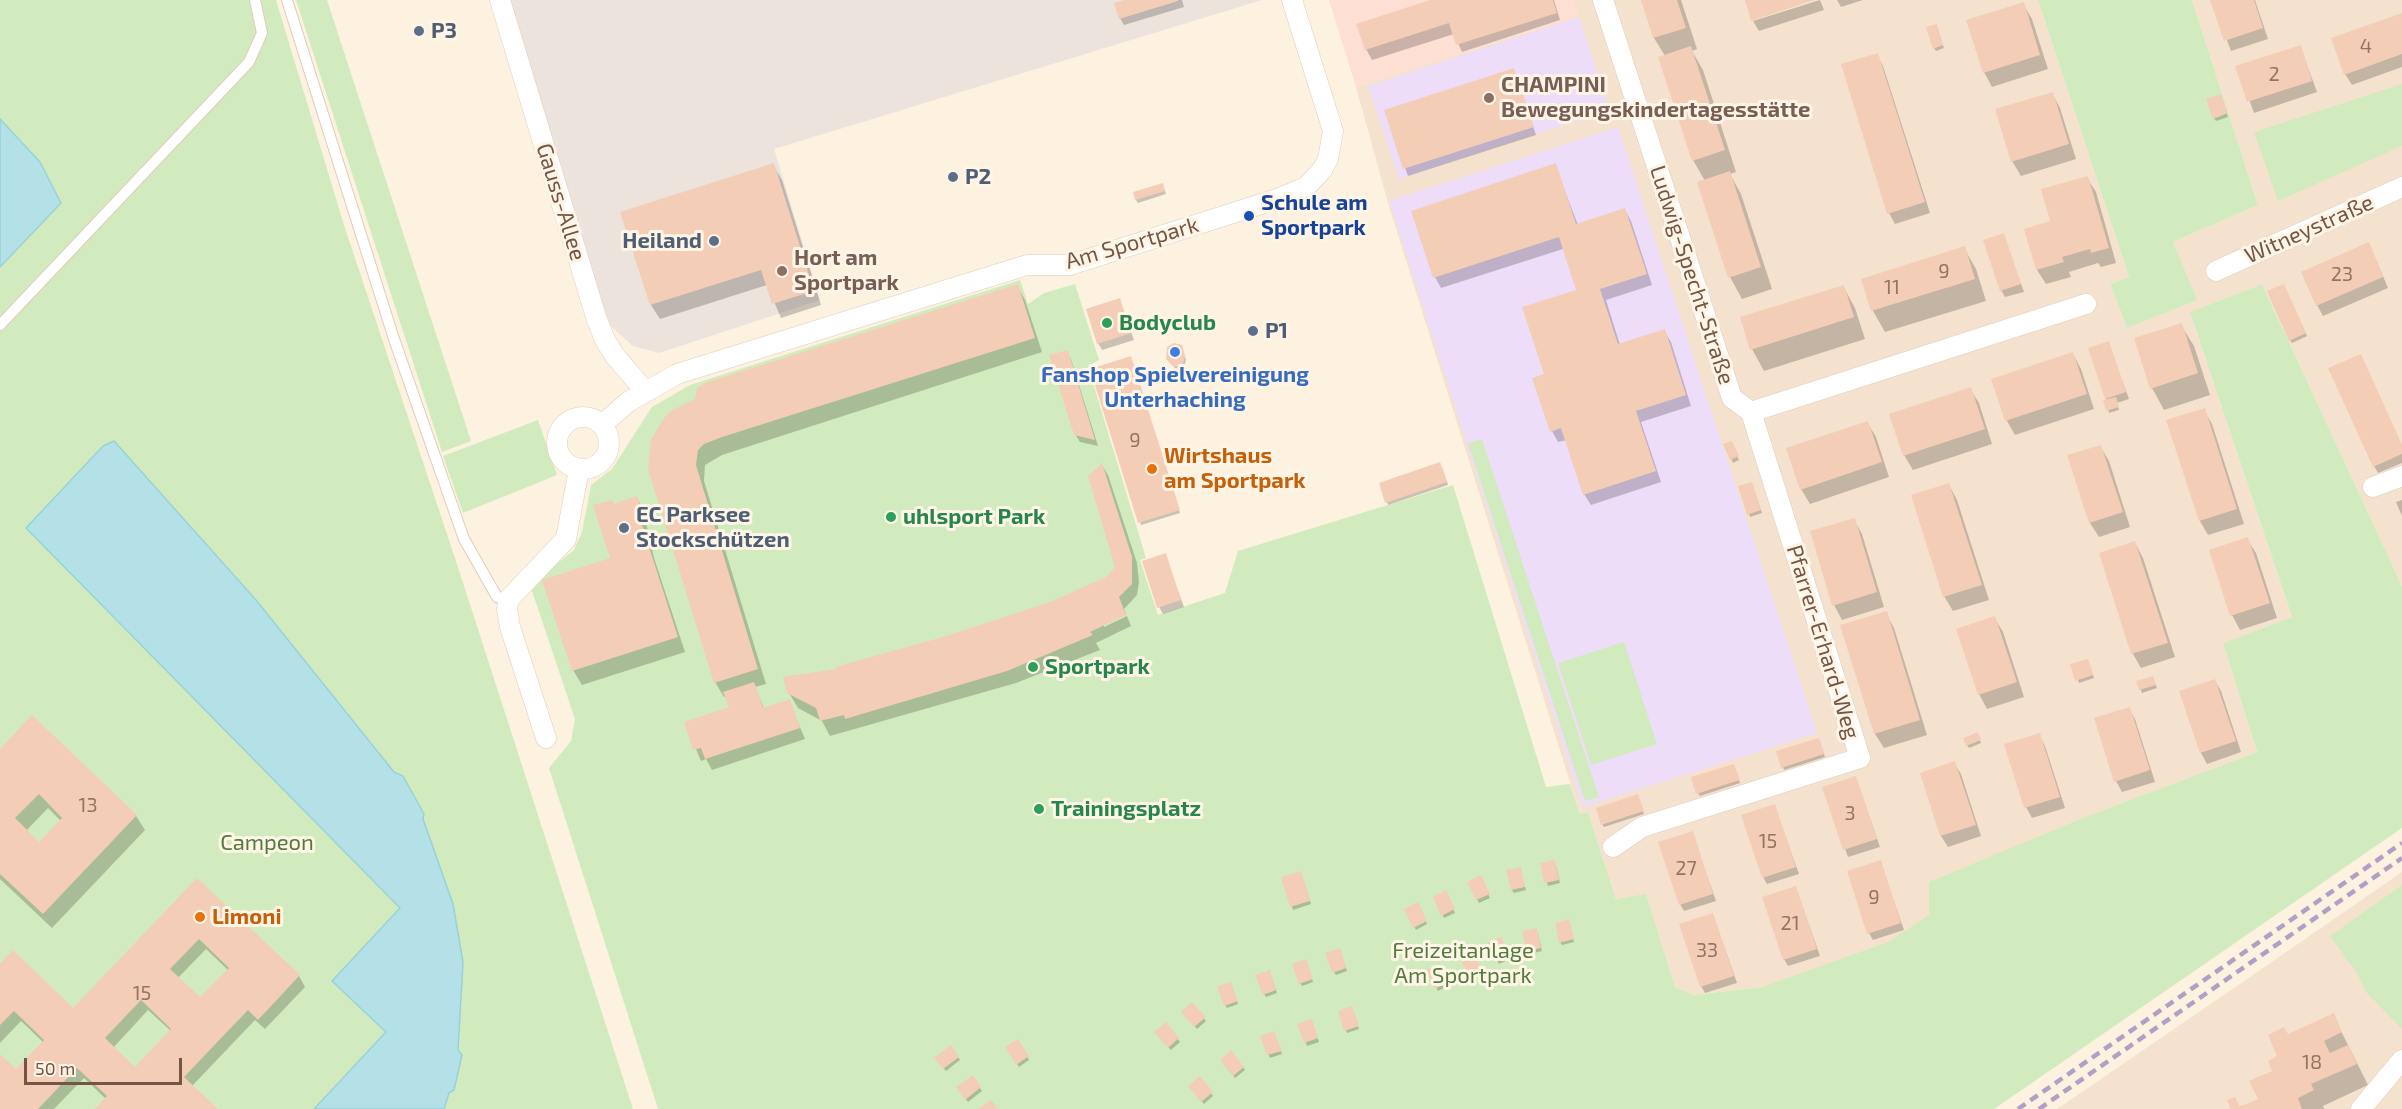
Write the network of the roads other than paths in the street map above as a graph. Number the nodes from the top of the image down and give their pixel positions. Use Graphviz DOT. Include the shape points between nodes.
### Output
graph roads {
  1 [pos="255,0"];
  2 [pos="287,0"];
  3 [pos="500,0"];
  4 [pos="1293,0"];
  5 [pos="1603,0"];
  6 [pos="2402,187"];
  7 [pos="2216,271"];
  8 [pos="2086,304"];
  9 [pos="0,325"];
  10 [pos="645,392"];
  11 [pos="1751,412"];
  12 [pos="603,424"];
  13 [pos="579,469"];
  14 [pos="2402,476"];
  15 [pos="2373,488"];
  16 [pos="509,599"];
  17 [pos="546,738"];
  18 [pos="1613,847"];
  19 [pos="2402,1060"];
  20 [pos="2361,1109"];
  1 -- 9 [label="lane" via="262,33 249,63"];
  2 -- 16 [label="lane" via="394,339 464,539 497,597"];
  3 -- 10 [label="street, Gauss-Allee" via="596,317 610,348"];
  4 -- 10 [label="street, Am Sportpark" via="1333,131 1325,165 1306,187 1070,266 1027,265 677,374"];
  5 -- 11 [label="street, Ludwig-Specht-Straße" via="1732,398"];
  6 -- 7 [label="street, Witneystraße"];
  8 -- 11 [label="street"];
  10 -- 12 [label="street, Am Sportpark"];
  11 -- 18 [label="street, Pfarrer-Erhard-Weg" via="1860,758 1642,827"];
  12 -- 13 [label="street" via="609,442 603,460 592,468"];
  12 -- 13 [label="street" via="590,417 577,417 565,423 558,434 559,452"];
  13 -- 16 [label="street" via="566,539"];
  14 -- 15 [label="street"];
  16 -- 17 [label="street" via="510,627"];
  19 -- 20 [label="street"];
}
